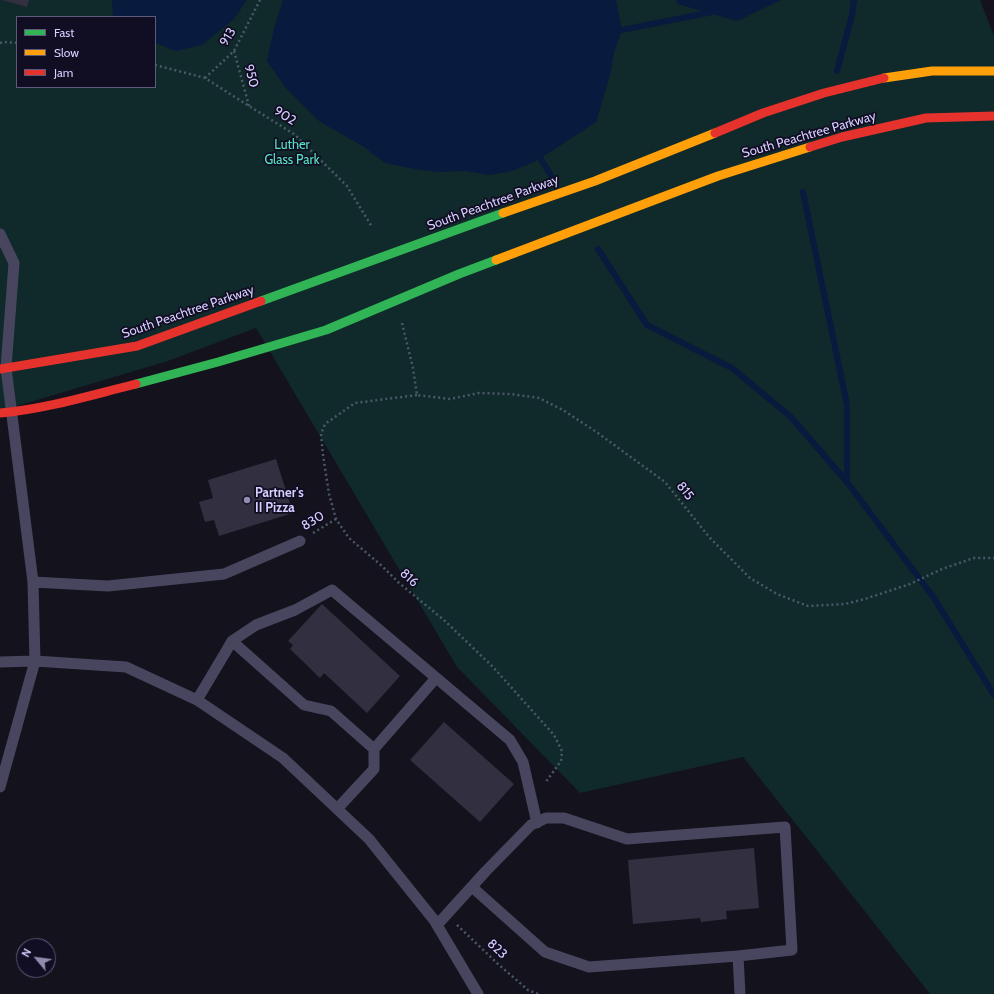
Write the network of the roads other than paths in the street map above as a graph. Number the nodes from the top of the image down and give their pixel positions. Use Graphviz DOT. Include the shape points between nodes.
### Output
graph roads {
  1 [pos="994,71"];
  2 [pos="994,116"];
  3 [pos="0,234"];
  4 [pos="3,368"];
  5 [pos="12,412"];
  6 [pos="0,413"];
  7 [pos="300,541"];
  8 [pos="33,582"];
  9 [pos="232,641"];
  10 [pos="35,661"];
  11 [pos="0,662"];
  12 [pos="436,678"];
  13 [pos="197,700"];
  14 [pos="374,749"];
  15 [pos="0,787"];
  16 [pos="337,809"];
  17 [pos="537,822"];
  18 [pos="472,887"];
  19 [pos="436,925"];
  20 [pos="738,956"];
  21 [pos="478,994"];
  22 [pos="740,994"];
  1 -- 4 [label="main road, South Peachtree Parkway" via="932,71 878,79 824,93 763,113 595,181 137,346"];
  2 -- 5 [label="main road, South Peachtree Parkway" via="926,118 842,137 718,176 459,274 326,330 218,362 66,402"];
  3 -- 4 [label="lane" via="14,263"];
  4 -- 5 [label="lane"];
  5 -- 6 [label="main road, South Peachtree Parkway"];
  5 -- 8 [label="lane"];
  7 -- 8 [label="lane" via="224,574 108,586"];
  8 -- 10 [label="lane"];
  9 -- 12 [label="lane" via="256,625 295,610 332,590"];
  9 -- 13 [label="lane"];
  9 -- 14 [label="lane" via="304,704 332,712"];
  10 -- 11 [label="lane"];
  10 -- 13 [label="lane" via="126,667"];
  10 -- 15 [label="lane"];
  12 -- 14 [label="lane"];
  12 -- 17 [label="lane" via="510,740 524,762"];
  13 -- 16 [label="lane" via="283,758"];
  14 -- 16 [label="lane" via="374,770"];
  16 -- 19 [label="lane" via="369,839"];
  17 -- 18 [label="lane"];
  17 -- 20 [label="lane" via="546,818 564,818 627,839 785,827 792,950"];
  18 -- 19 [label="lane"];
  18 -- 20 [label="lane" via="545,952 589,967"];
  19 -- 21 [label="lane"];
  20 -- 22 [label="lane"];
}
